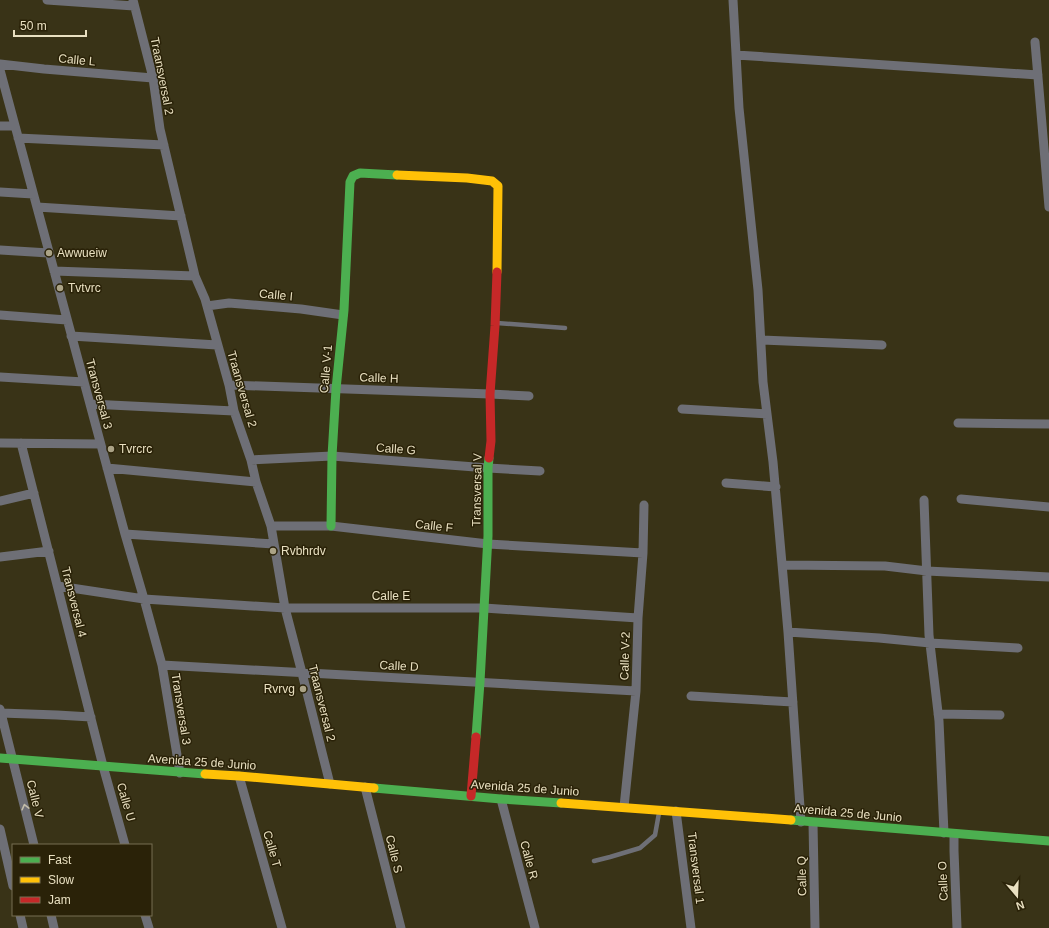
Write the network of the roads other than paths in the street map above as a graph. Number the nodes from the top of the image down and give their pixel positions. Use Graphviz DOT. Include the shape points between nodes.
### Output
graph roads {
  1 [pos="47,0"];
  2 [pos="733,0"];
  3 [pos="133,3"];
  4 [pos="1035,42"];
  5 [pos="736,56"];
  6 [pos="0,64"];
  7 [pos="0,70"];
  8 [pos="1038,75"];
  9 [pos="153,78"];
  10 [pos="0,126"];
  11 [pos="15,126"];
  12 [pos="1046,126"];
  13 [pos="18,138"];
  14 [pos="164,145"];
  15 [pos="498,186"];
  16 [pos="0,192"];
  17 [pos="33,194"];
  18 [pos="37,207"];
  19 [pos="1049,207"];
  20 [pos="181,216"];
  21 [pos="0,250"];
  22 [pos="49,253"];
  23 [pos="54,271"];
  24 [pos="195,276"];
  25 [pos="206,306"];
  26 [pos="0,315"];
  27 [pos="343,315"];
  28 [pos="67,320"];
  29 [pos="495,323"];
  30 [pos="565,328"];
  31 [pos="71,336"];
  32 [pos="761,340"];
  33 [pos="217,345"];
  34 [pos="882,346"];
  35 [pos="0,377"];
  36 [pos="84,382"];
  37 [pos="229,385"];
  38 [pos="336,389"];
  39 [pos="490,394"];
  40 [pos="529,396"];
  41 [pos="90,404"];
  42 [pos="682,409"];
  43 [pos="234,411"];
  44 [pos="767,414"];
  45 [pos="958,423"];
  46 [pos="1049,424"];
  47 [pos="0,443"];
  48 [pos="21,443"];
  49 [pos="100,444"];
  50 [pos="332,456"];
  51 [pos="250,460"];
  52 [pos="107,468"];
  53 [pos="488,468"];
  54 [pos="540,471"];
  55 [pos="256,482"];
  56 [pos="726,483"];
  57 [pos="776,487"];
  58 [pos="34,494"];
  59 [pos="961,499"];
  60 [pos="924,500"];
  61 [pos="0,501"];
  62 [pos="644,505"];
  63 [pos="1049,507"];
  64 [pos="271,526"];
  65 [pos="331,526"];
  66 [pos="125,534"];
  67 [pos="274,544"];
  68 [pos="488,544"];
  69 [pos="49,551"];
  70 [pos="643,553"];
  71 [pos="0,557"];
  72 [pos="782,565"];
  73 [pos="927,571"];
  74 [pos="1049,577"];
  75 [pos="58,586"];
  76 [pos="144,599"];
  77 [pos="285,608"];
  78 [pos="484,608"];
  79 [pos="638,618"];
  80 [pos="788,632"];
  81 [pos="930,643"];
  82 [pos="1018,648"];
  83 [pos="162,665"];
  84 [pos="302,673"];
  85 [pos="480,682"];
  86 [pos="636,691"];
  87 [pos="691,696"];
  88 [pos="793,702"];
  89 [pos="1,711"];
  90 [pos="938,714"];
  91 [pos="1000,715"];
  92 [pos="90,717"];
  93 [pos="0,758"];
  94 [pos="13,759"];
  95 [pos="103,766"];
  96 [pos="180,773"];
  97 [pos="239,776"];
  98 [pos="330,784"];
  99 [pos="364,787"];
  100 [pos="471,796"];
  101 [pos="501,799"];
  102 [pos="624,807"];
  103 [pos="660,810"];
  104 [pos="676,811"];
  105 [pos="801,822"];
  106 [pos="813,823"];
  107 [pos="0,829"];
  108 [pos="949,833"];
  109 [pos="1049,842"];
  110 [pos="34,844"];
  111 [pos="125,844"];
  112 [pos="594,861"];
  113 [pos="12,882"];
  114 [pos="20,916"];
  115 [pos="51,916"];
  116 [pos="145,916"];
  117 [pos="23,928"];
  118 [pos="54,928"];
  119 [pos="149,928"];
  120 [pos="282,928"];
  121 [pos="401,928"];
  122 [pos="535,928"];
  123 [pos="691,928"];
  124 [pos="815,928"];
  125 [pos="957,928"];
  1 -- 3 [label="street"];
  2 -- 5 [label="street"];
  3 -- 9 [label="street, Traansversal 2"];
  4 -- 8 [label="street"];
  5 -- 8 [label="street"];
  5 -- 32 [label="street"];
  6 -- 9 [label="street, Calle L"];
  7 -- 11 [label="street, Transversal 3"];
  8 -- 12 [label="street"];
  9 -- 14 [label="street, Traansversal 2"];
  10 -- 11 [label="street"];
  11 -- 13 [label="street, Transversal 3"];
  12 -- 19 [label="street"];
  13 -- 14 [label="street"];
  13 -- 17 [label="street, Transversal 3"];
  14 -- 20 [label="street, Traansversal 2"];
  15 -- 27 [label="main road, Calle V-1" via="492,181 467,178 360,172 353,176 350,182"];
  15 -- 29 [label="main road, Transversal V"];
  16 -- 17 [label="street"];
  17 -- 18 [label="street, Transversal 3"];
  18 -- 20 [label="street"];
  18 -- 22 [label="street, Transversal 3"];
  20 -- 24 [label="street, Traansversal 2"];
  21 -- 22 [label="street"];
  22 -- 23 [label="street, Transversal 3"];
  23 -- 24 [label="street"];
  23 -- 28 [label="street, Transversal 3"];
  24 -- 25 [label="street, Traansversal 2"];
  25 -- 27 [label="street, Calle I" via="229,303"];
  25 -- 33 [label="street, Traansversal 2"];
  26 -- 28 [label="street"];
  27 -- 38 [label="main road, Calle V-1"];
  28 -- 31 [label="street, Transversal 3"];
  29 -- 30 [label="lane"];
  29 -- 39 [label="main road, Transversal V"];
  31 -- 33 [label="street"];
  31 -- 36 [label="street, Transversal 3"];
  32 -- 34 [label="street"];
  32 -- 44 [label="street"];
  33 -- 37 [label="street, Traansversal 2"];
  35 -- 36 [label="street"];
  36 -- 41 [label="street, Transversal 3"];
  37 -- 38 [label="street, Calle H"];
  37 -- 43 [label="street, Traansversal 2"];
  38 -- 39 [label="street, Calle H"];
  38 -- 50 [label="main road, Calle V-1"];
  39 -- 40 [label="street, Calle H"];
  39 -- 53 [label="main road, Transversal V" via="491,441"];
  41 -- 43 [label="street"];
  41 -- 49 [label="street, Transversal 3"];
  42 -- 44 [label="street"];
  43 -- 51 [label="street, Traansversal 2"];
  44 -- 57 [label="street"];
  45 -- 46 [label="street"];
  47 -- 48 [label="street"];
  48 -- 49 [label="street"];
  48 -- 58 [label="street, Transversal 4"];
  49 -- 52 [label="street, Transversal 3"];
  50 -- 51 [label="street, Calle G"];
  50 -- 53 [label="street, Calle G"];
  50 -- 65 [label="main road, Calle V-1"];
  51 -- 55 [label="street, Traansversal 2"];
  52 -- 55 [label="street"];
  52 -- 66 [label="street, Transversal 3"];
  53 -- 54 [label="street, Calle G"];
  53 -- 68 [label="main road, Transversal V"];
  55 -- 64 [label="street, Traansversal 2"];
  56 -- 57 [label="street"];
  57 -- 72 [label="street"];
  58 -- 61 [label="street"];
  58 -- 69 [label="street, Transversal 4"];
  59 -- 63 [label="street"];
  60 -- 73 [label="street, Calle O"];
  62 -- 70 [label="street, Calle V-2"];
  64 -- 65 [label="street, Calle F"];
  64 -- 67 [label="street, Traansversal 2"];
  65 -- 68 [label="street, Calle F"];
  66 -- 67 [label="street"];
  66 -- 76 [label="street, Transversal 3"];
  67 -- 77 [label="street, Traansversal 2"];
  68 -- 70 [label="street, Calle F"];
  68 -- 78 [label="main road, Transversal V"];
  69 -- 71 [label="street"];
  69 -- 75 [label="street, Transversal 4"];
  70 -- 79 [label="street, Calle V-2"];
  72 -- 73 [label="street" via="885,566"];
  72 -- 80 [label="street"];
  73 -- 74 [label="street"];
  73 -- 81 [label="street, Calle O"];
  75 -- 76 [label="street, Calle E"];
  75 -- 92 [label="street, Transversal 4"];
  76 -- 77 [label="street, Calle E"];
  76 -- 83 [label="street, Transversal 3"];
  77 -- 78 [label="street, Calle E"];
  77 -- 84 [label="street, Traansversal 2"];
  78 -- 79 [label="street, Calle E"];
  78 -- 85 [label="main road, Transversal V"];
  79 -- 86 [label="street, Calle V-2"];
  80 -- 81 [label="street"];
  80 -- 88 [label="street"];
  81 -- 82 [label="street"];
  81 -- 90 [label="street, Calle O"];
  83 -- 84 [label="street, Calle D"];
  83 -- 96 [label="street, Transversal 3"];
  84 -- 85 [label="street, Calle D"];
  84 -- 98 [label="street, Traansversal 2"];
  85 -- 86 [label="street, Calle D"];
  85 -- 100 [label="main road, Transversal V"];
  86 -- 102 [label="street, Calle V-2"];
  87 -- 88 [label="street"];
  88 -- 105 [label="street"];
  89 -- 92 [label="street"];
  89 -- 94 [label="street, Calle V"];
  90 -- 91 [label="street"];
  90 -- 108 [label="street, Calle O"];
  92 -- 95 [label="street, Transversal 4"];
  93 -- 94 [label="main road, Avenida 25 de Junio"];
  94 -- 95 [label="main road, Avenida 25 de Junio"];
  110 -- 94 [label="street, Calle V, one-way"];
  95 -- 96 [label="main road, Avenida 25 de Junio"];
  95 -- 111 [label="street, Calle U"];
  96 -- 97 [label="main road, Avenida 25 de Junio"];
  97 -- 98 [label="main road, Avenida 25 de Junio"];
  97 -- 120 [label="street, Calle T"];
  98 -- 99 [label="main road, Avenida 25 de Junio"];
  99 -- 100 [label="main road, Avenida 25 de Junio"];
  99 -- 121 [label="street, Calle S"];
  100 -- 101 [label="main road, Avenida 25 de Junio"];
  101 -- 102 [label="main road, Avenida 25 de Junio"];
  101 -- 122 [label="street, Calle R"];
  102 -- 103 [label="main road, Avenida 25 de Junio"];
  103 -- 104 [label="main road, Avenida 25 de Junio"];
  103 -- 112 [label="lane" via="655,835 640,848"];
  104 -- 105 [label="main road, Avenida 25 de Junio"];
  104 -- 123 [label="street, Transversal 1"];
  105 -- 106 [label="main road, Avenida 25 de Junio"];
  106 -- 108 [label="main road, Avenida 25 de Junio"];
  106 -- 124 [label="street, Calle Q"];
  107 -- 113 [label="street"];
  108 -- 109 [label="main road, Avenida 25 de Junio"];
  108 -- 125 [label="street, Calle O"];
  114 -- 117 [label="street"];
  115 -- 118 [label="street"];
  116 -- 119 [label="street"];
}
